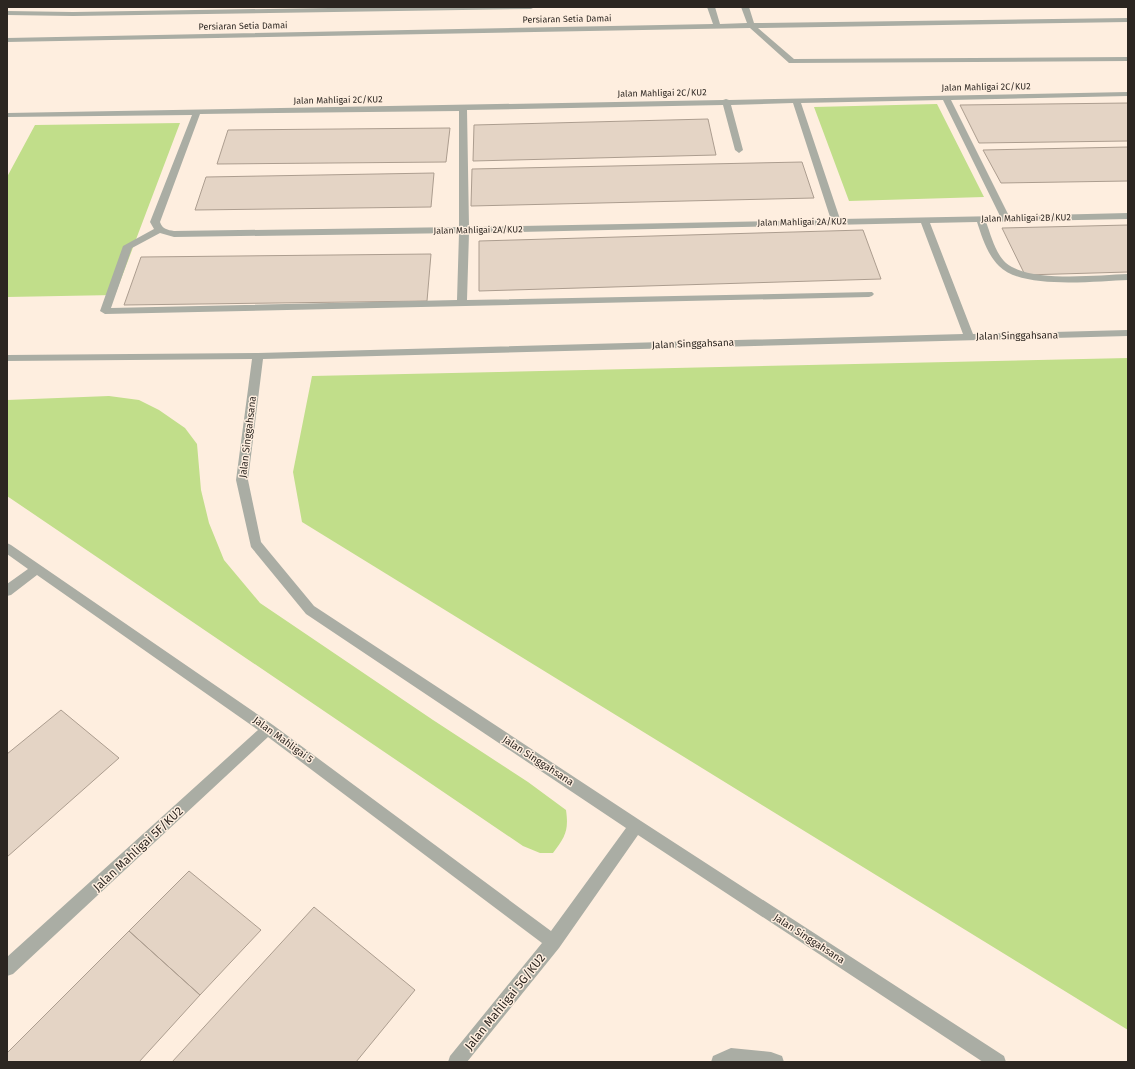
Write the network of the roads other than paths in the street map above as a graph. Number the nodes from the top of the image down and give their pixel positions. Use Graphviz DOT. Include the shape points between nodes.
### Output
graph roads {
  1 [pos="531,7"];
  2 [pos="711,7"];
  3 [pos="745,7"];
  4 [pos="7,13"];
  5 [pos="1128,20"];
  6 [pos="751,25"];
  7 [pos="717,26"];
  8 [pos="7,40"];
  9 [pos="1128,59"];
  10 [pos="792,61"];
  11 [pos="786,68"];
  12 [pos="1128,94"];
  13 [pos="945,97"];
  14 [pos="796,100"];
  15 [pos="726,101"];
  16 [pos="463,108"];
  17 [pos="197,112"];
  18 [pos="8,117"];
  19 [pos="739,150"];
  20 [pos="1128,216"];
  21 [pos="1006,218"];
  22 [pos="980,219"];
  23 [pos="924,220"];
  24 [pos="836,221"];
  25 [pos="160,230"];
  26 [pos="464,230"];
  27 [pos="1128,276"];
  28 [pos="869,294"];
  29 [pos="462,304"];
  30 [pos="1128,333"];
  31 [pos="969,337"];
  32 [pos="258,356"];
  33 [pos="7,358"];
  34 [pos="7,548"];
  35 [pos="37,568"];
  36 [pos="7,591"];
  37 [pos="268,729"];
  38 [pos="636,826"];
  39 [pos="553,942"];
  40 [pos="7,968"];
  41 [pos="725,1059"];
  42 [pos="456,1062"];
  43 [pos="776,1062"];
  44 [pos="998,1062"];
  1 -- 4 [label="street, Persiaran Setia Damai"];
  2 -- 7 [label="street"];
  3 -- 6 [label="street"];
  5 -- 6 [label="street, Persiaran Setia Damai"];
  6 -- 7 [label="street, Persiaran Setia Damai"];
  6 -- 10 [label="street"];
  7 -- 8 [label="street, Persiaran Setia Damai"];
  9 -- 10 [label="street"];
  10 -- 11 [label="street"];
  12 -- 13 [label="street, Jalan Mahligai 2C/KU2"];
  13 -- 14 [label="street, Jalan Mahligai 2C/KU2"];
  13 -- 21 [label="street"];
  14 -- 15 [label="street, Jalan Mahligai 2C/KU2"];
  14 -- 24 [label="street"];
  15 -- 16 [label="street, Jalan Mahligai 2C/KU2"];
  15 -- 19 [label="street"];
  16 -- 17 [label="street, Jalan Mahligai 2C/KU2"];
  16 -- 26 [label="street"];
  17 -- 18 [label="street, Jalan Mahligai 2C/KU2"];
  17 -- 25 [label="street" via="156,222"];
  20 -- 21 [label="street, Jalan Mahligai 2B/KU2"];
  21 -- 22 [label="street, Jalan Mahligai 2B/KU2"];
  22 -- 23 [label="street, Jalan Mahligai 2B/KU2"];
  22 -- 27 [label="street" via="995,255 1003,265 1022,275 1050,278"];
  23 -- 24 [label="street, Jalan Mahligai 2A/KU2"];
  23 -- 31 [label="street"];
  24 -- 26 [label="street, Jalan Mahligai 2A/KU2"];
  25 -- 26 [label="street, Jalan Mahligai 2A/KU2" via="174,234"];
  25 -- 29 [label="street" via="128,246 105,311"];
  26 -- 29 [label="street"];
  28 -- 29 [label="street"];
  30 -- 31 [label="street, Jalan Singgahsana"];
  31 -- 32 [label="street, Jalan Singgahsana"];
  32 -- 33 [label="street, Jalan Singgahsana"];
  32 -- 38 [label="street, Jalan Singgahsana" via="242,480 256,544 260,550 310,610"];
  34 -- 35 [label="street, Jalan Mahligai 5"];
  35 -- 36 [label="street"];
  35 -- 37 [label="street, Jalan Mahligai 5"];
  37 -- 39 [label="street, Jalan Mahligai 5"];
  37 -- 40 [label="street, Jalan Mahligai 5F/KU2"];
  38 -- 39 [label="street, Jalan Mahligai 5G/KU2"];
  38 -- 44 [label="street, Jalan Singgahsana"];
  39 -- 42 [label="street, Jalan Mahligai 5G/KU2"];
  41 -- 43 [label="street"];
}
